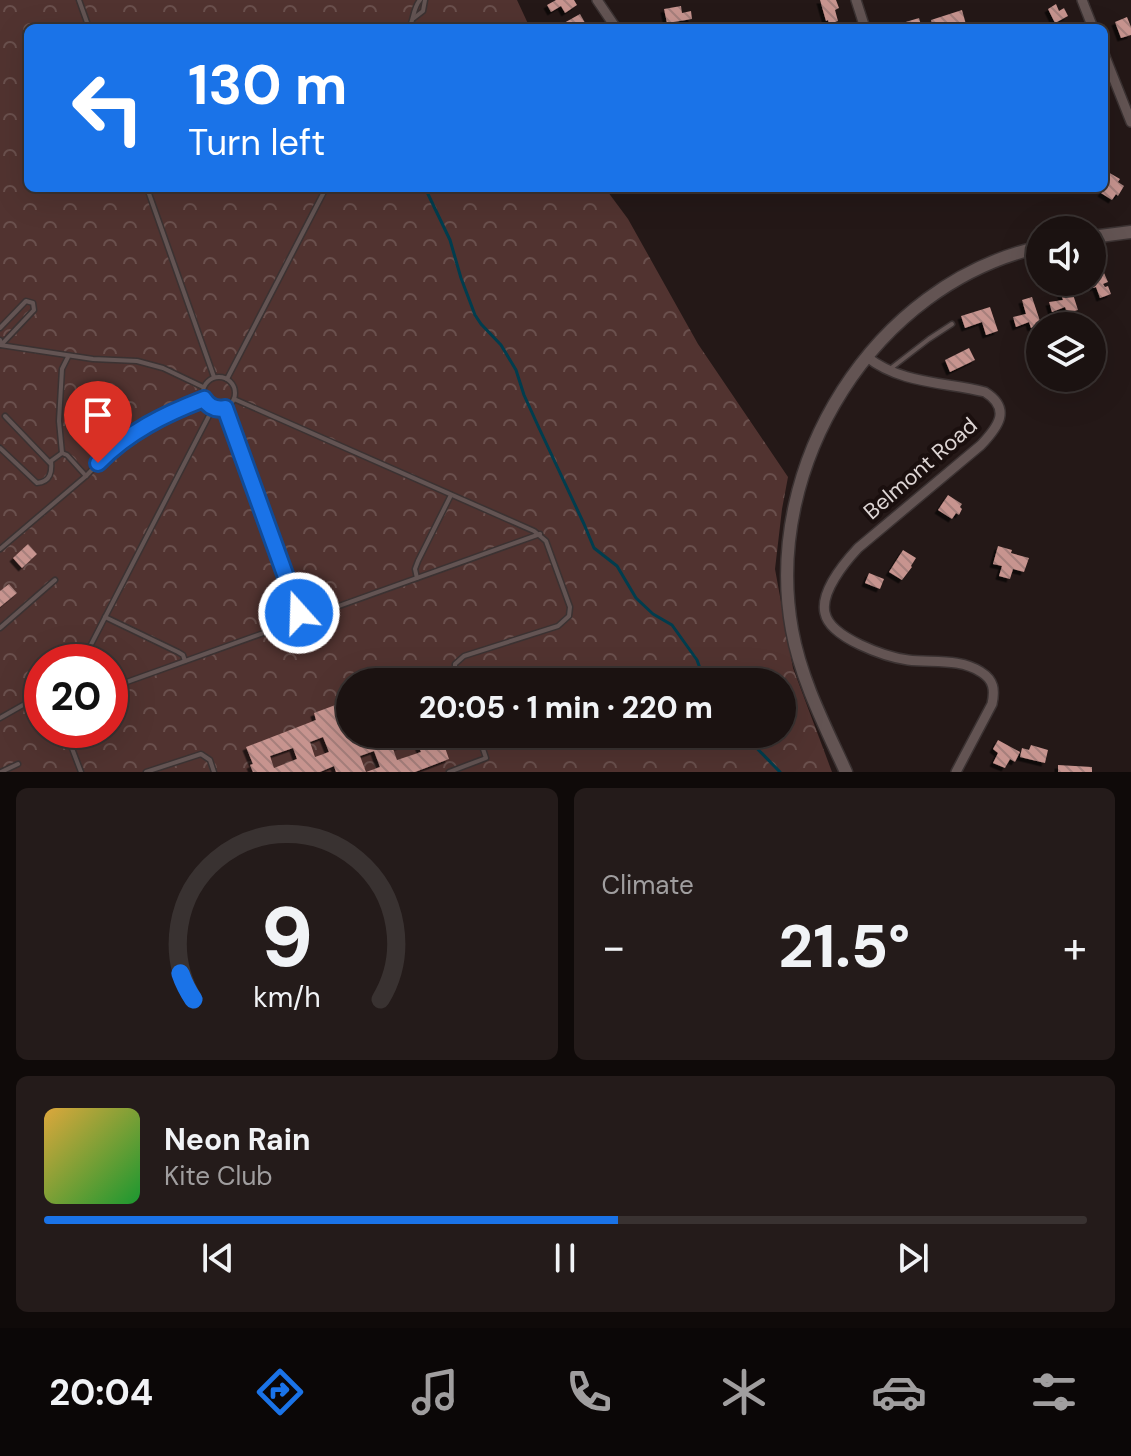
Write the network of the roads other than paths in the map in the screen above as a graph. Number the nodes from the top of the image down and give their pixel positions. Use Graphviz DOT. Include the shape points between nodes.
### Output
graph roads {
  1 [pos="79,0"];
  2 [pos="423,0"];
  3 [pos="597,0"];
  4 [pos="856,0"];
  5 [pos="1082,0"];
  6 [pos="88,24"];
  7 [pos="411,24"];
  8 [pos="613,24"];
  9 [pos="864,24"];
  10 [pos="1091,24"];
  11 [pos="1108,64"];
  12 [pos="1131,122"];
  13 [pos="148,192"];
  14 [pos="324,192"];
  15 [pos="1131,232"];
  16 [pos="1106,235"];
  17 [pos="1026,251"];
  18 [pos="952,324"];
  19 [pos="0,328"];
  20 [pos="0,343"];
  21 [pos="69,356"];
  22 [pos="867,357"];
  23 [pos="888,371"];
  24 [pos="214,377"];
  25 [pos="227,379"];
  26 [pos="203,387"];
  27 [pos="204,399"];
  28 [pos="234,399"];
  29 [pos="213,408"];
  30 [pos="225,408"];
  31 [pos="5,416"];
  32 [pos="0,448"];
  33 [pos="62,453"];
  34 [pos="50,463"];
  35 [pos="86,476"];
  36 [pos="451,495"];
  37 [pos="540,534"];
  38 [pos="0,549"];
  39 [pos="417,578"];
  40 [pos="55,580"];
  41 [pos="105,617"];
  42 [pos="301,620"];
  43 [pos="0,628"];
  44 [pos="91,644"];
  45 [pos="185,661"];
  46 [pos="455,668"];
  47 [pos="128,682"];
  48 [pos="24,704"];
  49 [pos="0,718"];
  50 [pos="72,748"];
  51 [pos="483,748"];
  52 [pos="18,764"];
  53 [pos="1,772"];
  54 [pos="81,772"];
  55 [pos="146,772"];
  56 [pos="214,772"];
  57 [pos="449,772"];
  58 [pos="846,772"];
  59 [pos="956,772"];
  1 -- 6 [label="lane"];
  2 -- 7 [label="lane" via="423,11"];
  3 -- 8 [label="street"];
  4 -- 9 [label="street"];
  5 -- 10 [label="street"];
  11 -- 12 [label="street"];
  13 -- 24 [label="lane"];
  14 -- 25 [label="lane"];
  15 -- 16 [label="main road"];
  17 -- 22 [label="main road" via="924,301"];
  18 -- 23 [label="lane"];
  19 -- 20 [label="lane" via="26,301 33,303 34,310"];
  20 -- 21 [label="lane"];
  21 -- 26 [label="lane" via="137,361"];
  21 -- 33 [label="lane" via="62,369"];
  22 -- 23 [label="street, Belmont Road"];
  22 -- 58 [label="main road" via="834,402 805,466 788,557 792,628 800,663"];
  23 -- 59 [label="street, Belmont Road" via="985,392 999,404 1001,414 981,445 858,548 825,604 834,627 876,652 968,665 989,678 992,704"];
  24 -- 25 [label="lane"];
  24 -- 26 [label="lane"];
  25 -- 28 [label="lane"];
  26 -- 27 [label="lane"];
  27 -- 29 [label="lane"];
  27 -- 35 [label="lane" via="138,431"];
  28 -- 30 [label="lane"];
  28 -- 36 [label="lane"];
  29 -- 30 [label="lane"];
  29 -- 41 [label="lane"];
  30 -- 42 [label="lane"];
  31 -- 34 [label="lane"];
  32 -- 34 [label="lane" via="37,483 51,474"];
  33 -- 34 [label="lane"];
  33 -- 35 [label="lane"];
  35 -- 38 [label="lane"];
  36 -- 37 [label="lane"];
  36 -- 39 [label="lane" via="418,561"];
  37 -- 39 [label="lane"];
  37 -- 46 [label="lane" via="570,607 566,621 464,656"];
  39 -- 42 [label="lane"];
  40 -- 43 [label="lane"];
  41 -- 44 [label="lane"];
  41 -- 45 [label="lane" via="178,652"];
  42 -- 45 [label="lane"];
  45 -- 47 [label="lane"];
  48 -- 49 [label="lane"];
  50 -- 54 [label="lane"];
  51 -- 57 [label="lane" via="486,758"];
  52 -- 53 [label="lane"];
  55 -- 56 [label="lane" via="201,754"];
}
